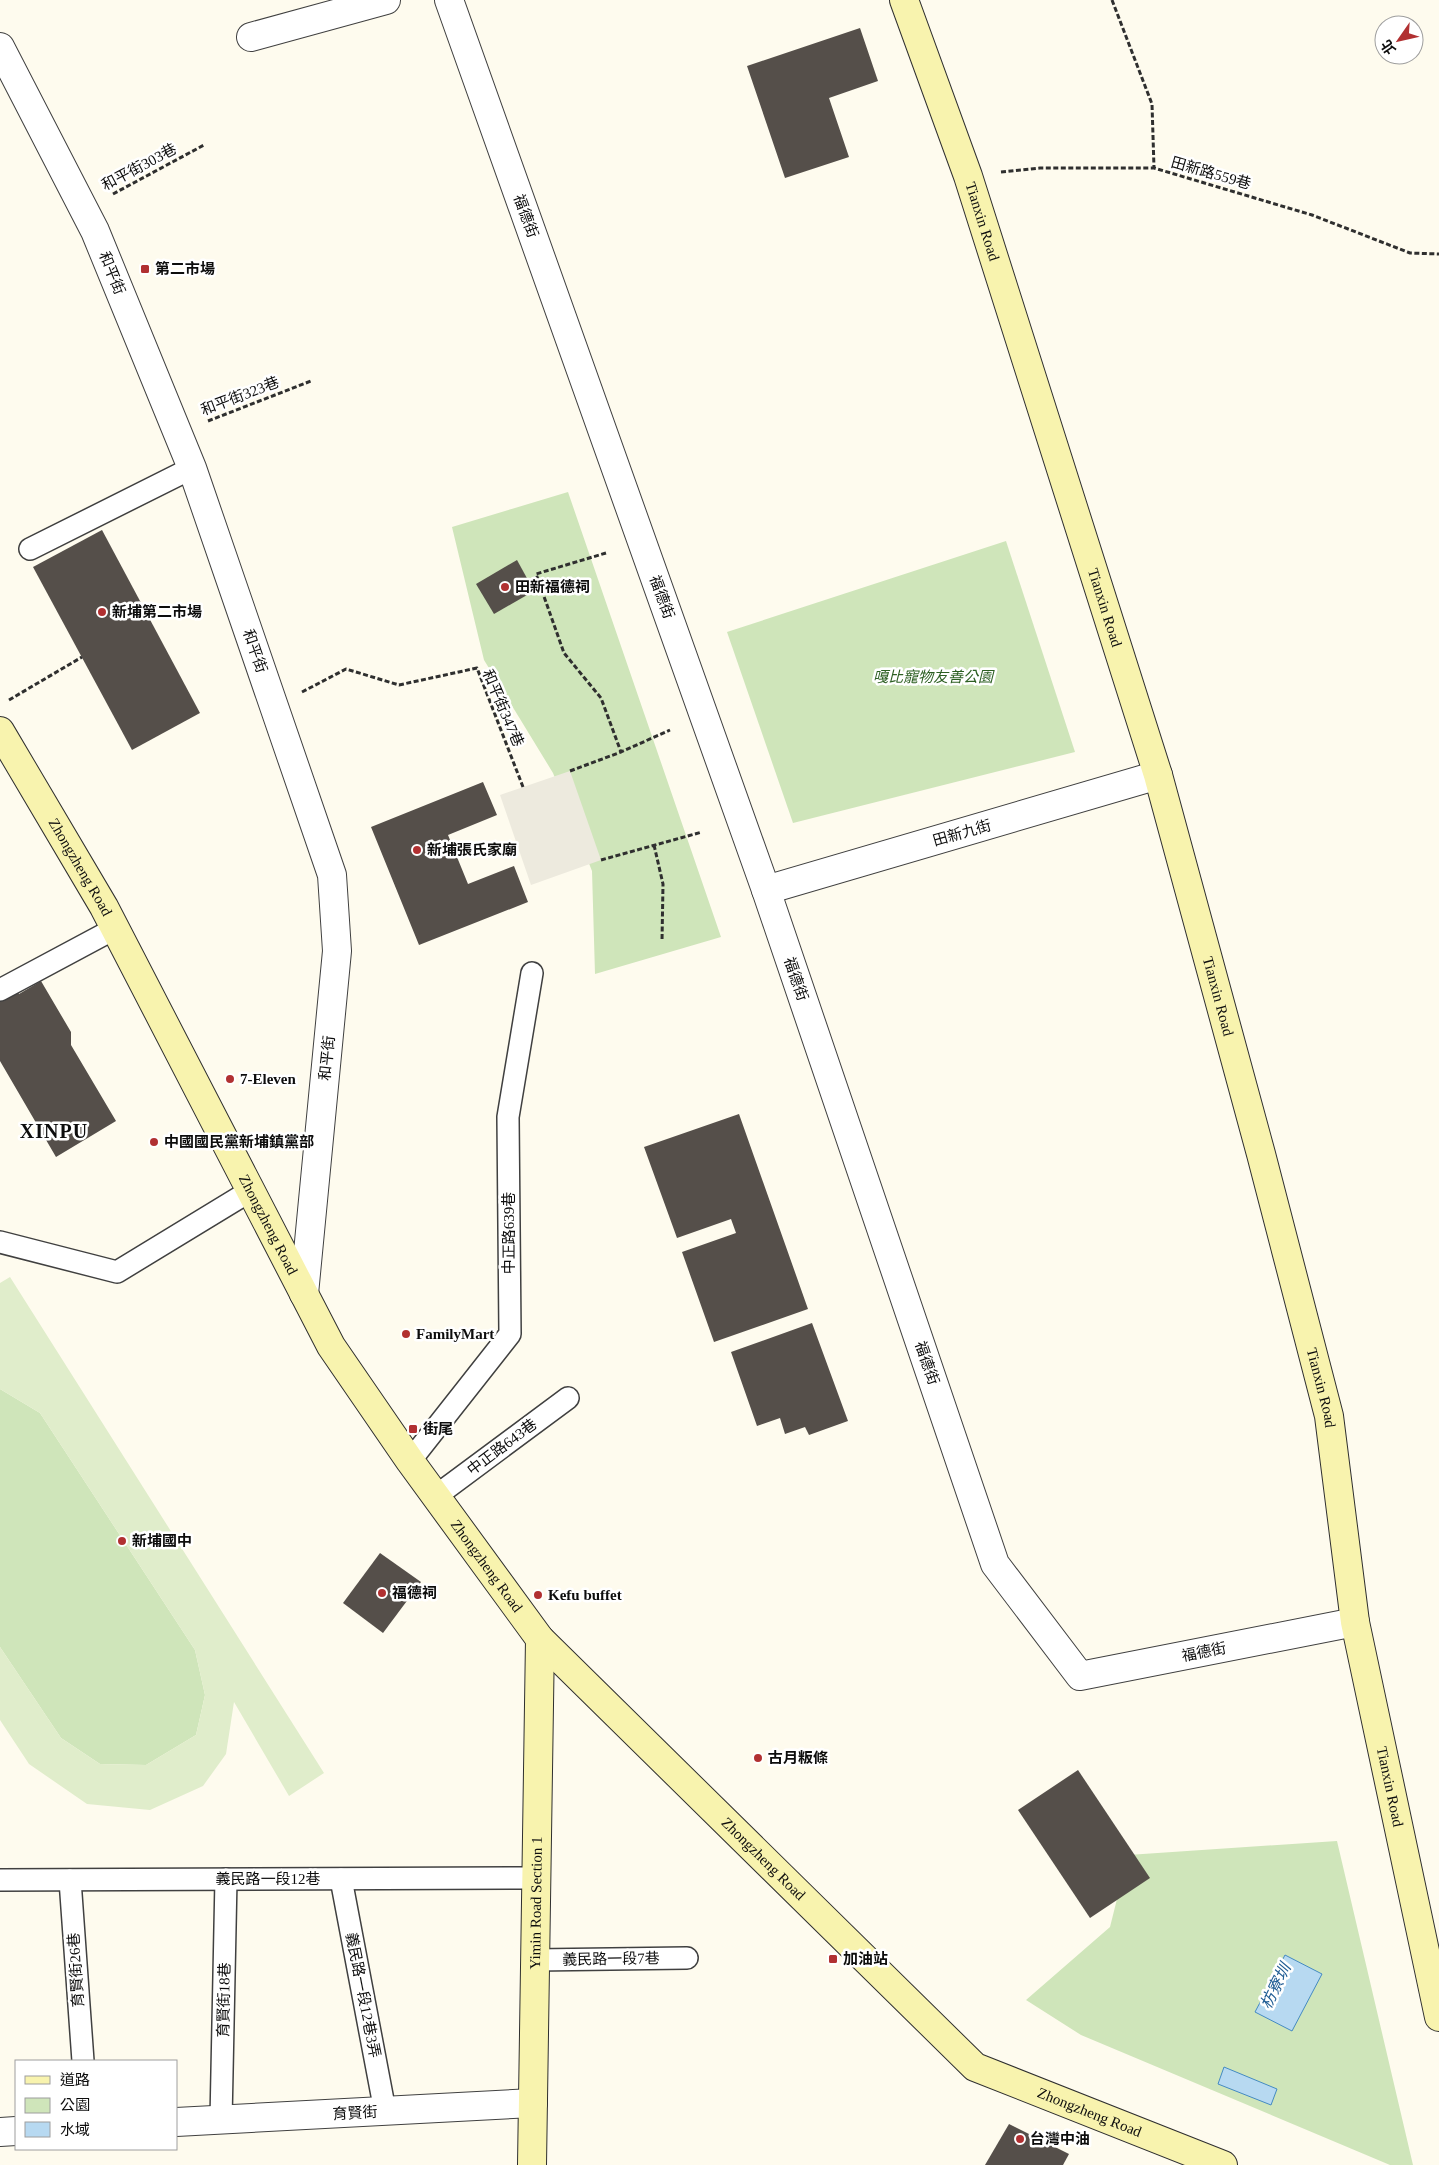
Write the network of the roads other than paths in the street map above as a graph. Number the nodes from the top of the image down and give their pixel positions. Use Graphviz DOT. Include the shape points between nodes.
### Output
graph roads {
  1 [pos="386,0"];
  2 [pos="449,0"];
  3 [pos="904,0"];
  4 [pos="252,37"];
  5 [pos="0,47"];
  6 [pos="192,468"];
  7 [pos="30,549"];
  8 [pos="0,731"];
  9 [pos="1158,775"];
  10 [pos="766,890"];
  11 [pos="114,929"];
  12 [pos="532,973"];
  13 [pos="0,990"];
  14 [pos="250,1191"];
  15 [pos="0,1242"];
  16 [pos="304,1294"];
  17 [pos="568,1398"];
  18 [pos="410,1461"];
  19 [pos="436,1496"];
  20 [pos="1355,1622"];
  21 [pos="540,1639"];
  22 [pos="536,1878"];
  23 [pos="341,1879"];
  24 [pos="0,1880"];
  25 [pos="70,1880"];
  26 [pos="226,1880"];
  27 [pos="687,1958"];
  28 [pos="535,1960"];
  29 [pos="1439,2017"];
  30 [pos="83,2060"];
  31 [pos="533,2103"];
  32 [pos="385,2111"];
  33 [pos="221,2120"];
  34 [pos="178,2122"];
  35 [pos="0,2132"];
  36 [pos="15,2132"];
  37 [pos="532,2165"];
  38 [pos="1223,2165"];
  1 -- 4 [label="street"];
  2 -- 10 [label="street, 福德街"];
  3 -- 9 [label="street, Tianxin Road" via="968,176"];
  5 -- 6 [label="street, 和平街" via="95,231"];
  6 -- 7 [label="lane"];
  6 -- 16 [label="street, 和平街" via="332,875 337,951"];
  8 -- 11 [label="street, Zhongzheng Road"];
  9 -- 10 [label="street, 田新九街"];
  9 -- 20 [label="street, Tianxin Road" via="1329,1416"];
  10 -- 20 [label="street, 福德街" via="995,1564 1080,1676"];
  11 -- 13 [label="lane"];
  11 -- 14 [label="street, Zhongzheng Road"];
  12 -- 18 [label="lane, 中正路639巷" via="508,1117 510,1334"];
  14 -- 15 [label="lane" via="117,1272"];
  14 -- 16 [label="street, Zhongzheng Road"];
  16 -- 18 [label="street, Zhongzheng Road" via="331,1346"];
  17 -- 19 [label="lane, 中正路643巷"];
  18 -- 19 [label="street, Zhongzheng Road"];
  19 -- 21 [label="street, Zhongzheng Road"];
  20 -- 29 [label="street, Tianxin Road"];
  21 -- 22 [label="street, Yimin Road Section 1"];
  21 -- 38 [label="street, Zhongzheng Road" via="975,2067"];
  22 -- 23 [label="lane, 義民路一段12巷"];
  22 -- 28 [label="street, Yimin Road Section 1"];
  23 -- 26 [label="lane, 義民路一段12巷"];
  23 -- 32 [label="lane, 義民路一段12巷3弄"];
  24 -- 25 [label="lane, 義民路一段12巷"];
  25 -- 26 [label="lane, 義民路一段12巷"];
  25 -- 30 [label="lane, 育賢街26巷"];
  26 -- 33 [label="lane, 育賢街18巷"];
  27 -- 28 [label="lane, 義民路一段7巷"];
  28 -- 31 [label="street, Yimin Road Section 1"];
  31 -- 32 [label="street, 育賢街"];
  31 -- 37 [label="street, Yimin Road Section 1"];
  32 -- 33 [label="street, 育賢街"];
  33 -- 34 [label="street, 育賢街"];
  35 -- 36 [label="street"];
}
